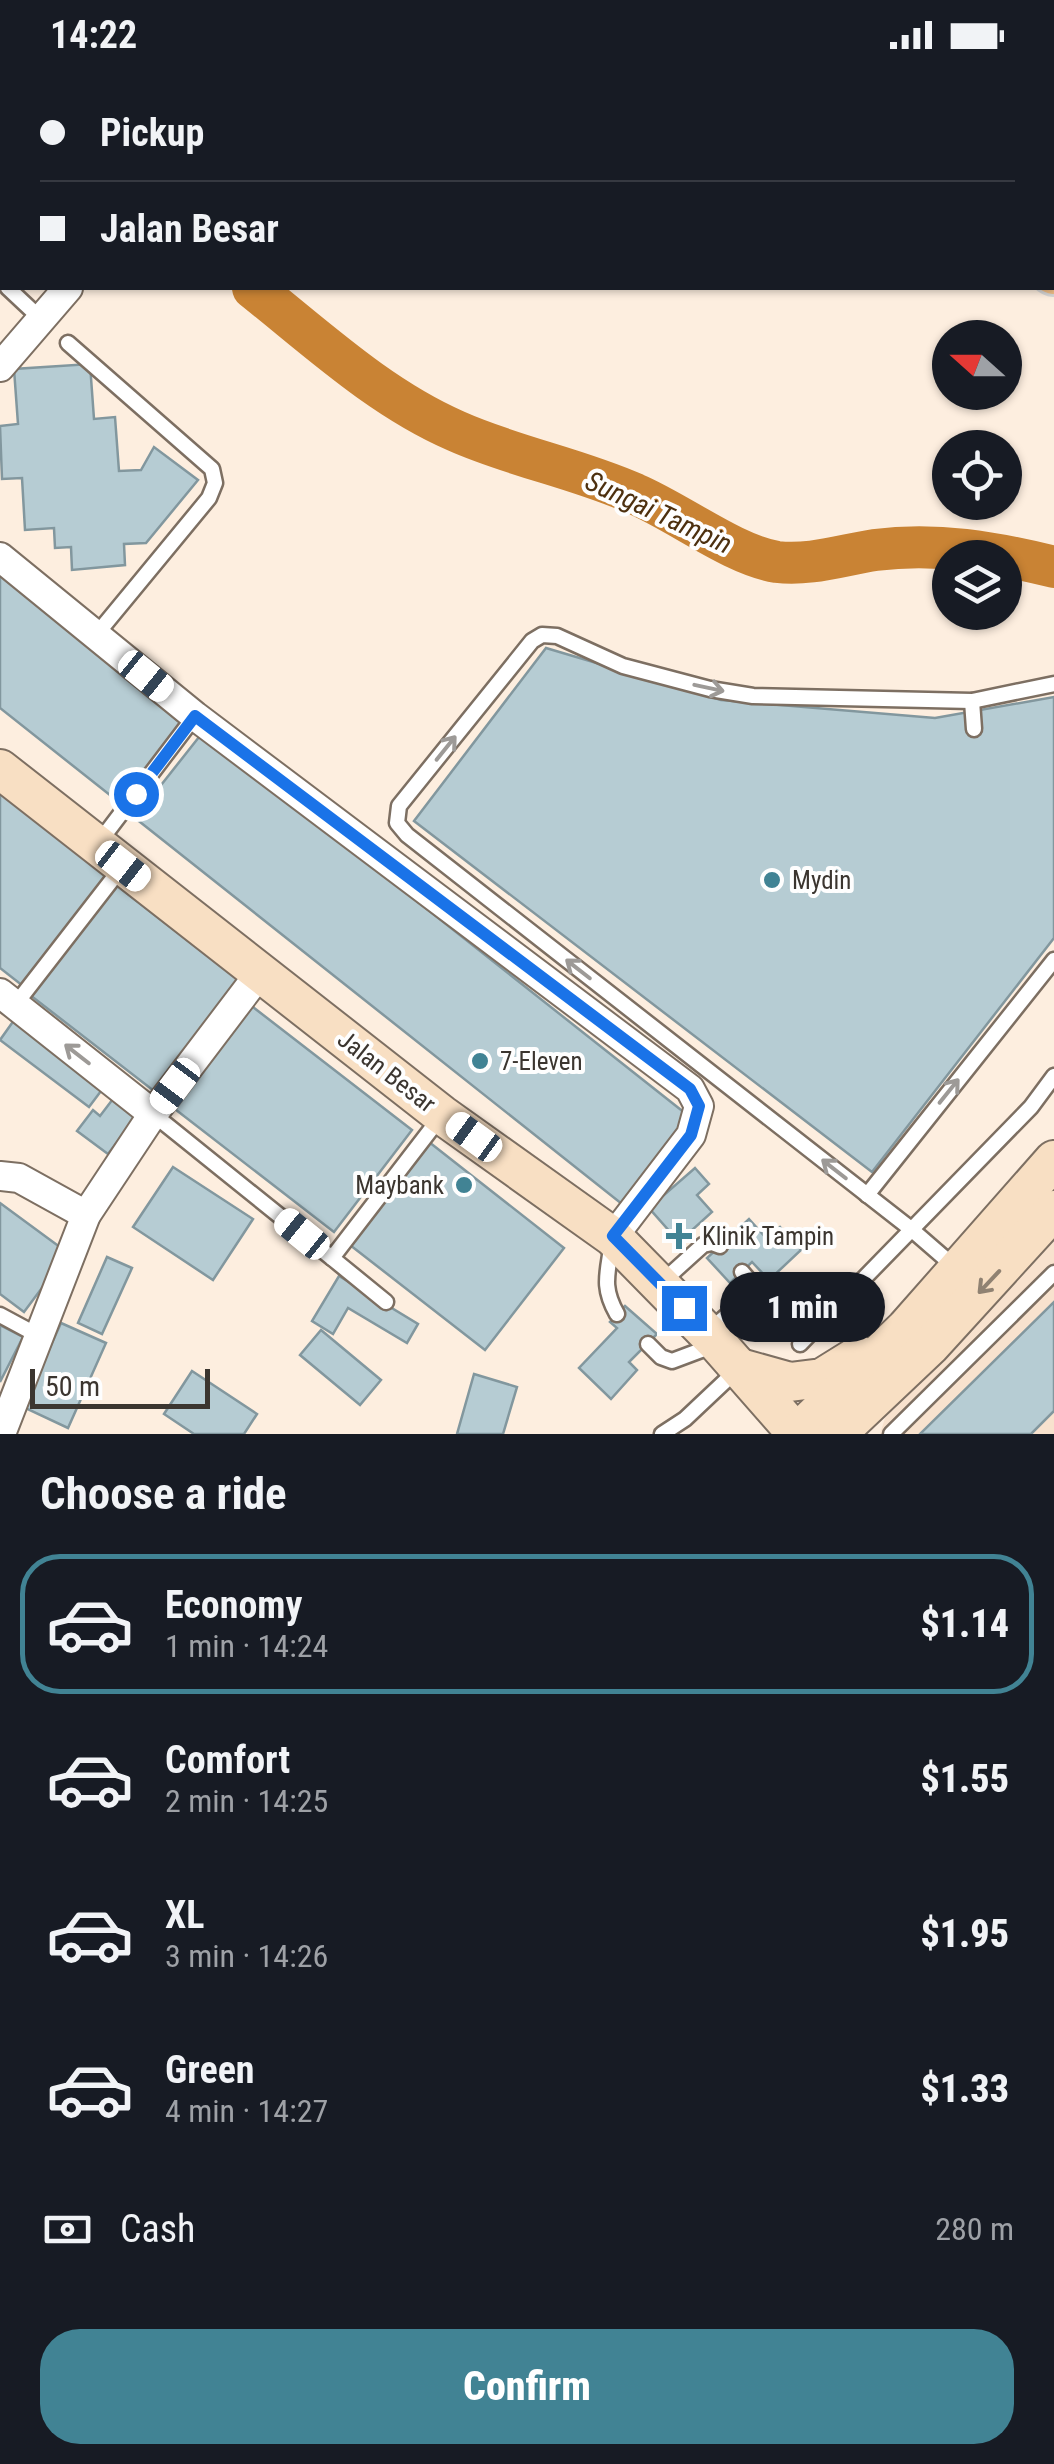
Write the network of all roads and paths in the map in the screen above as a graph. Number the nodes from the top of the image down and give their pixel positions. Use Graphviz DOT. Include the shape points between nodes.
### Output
graph roads {
  1 [pos="10,290"];
  2 [pos="66,290"];
  3 [pos="40,318"];
  4 [pos="68,343"];
  5 [pos="0,367"];
  6 [pos="0,557"];
  7 [pos="96,635"];
  8 [pos="1054,684"];
  9 [pos="972,701"];
  10 [pos="195,716"];
  11 [pos="974,729"];
  12 [pos="0,769"];
  13 [pos="110,856"];
  14 [pos="1054,960"];
  15 [pos="260,973"];
  16 [pos="7,999"];
  17 [pos="1054,1076"];
  18 [pos="154,1114"];
  19 [pos="442,1115"];
  20 [pos="1054,1160"];
  21 [pos="0,1176"];
  22 [pos="867,1195"];
  23 [pos="1054,1210"];
  24 [pos="86,1214"];
  25 [pos="911,1229"];
  26 [pos="613,1236"];
  27 [pos="720,1246"];
  28 [pos="332,1258"];
  29 [pos="957,1269"];
  30 [pos="742,1272"];
  31 [pos="1054,1273"];
  32 [pos="660,1284"];
  33 [pos="386,1302"];
  34 [pos="617,1314"];
  35 [pos="0,1315"];
  36 [pos="39,1336"];
  37 [pos="918,1337"];
  38 [pos="648,1344"];
  39 [pos="800,1344"];
  40 [pos="721,1348"];
  41 [pos="2,1434"];
  42 [pos="662,1434"];
  43 [pos="797,1434"];
  44 [pos="837,1434"];
  45 [pos="874,1434"];
  46 [pos="891,1434"];
  1 -- 3 [label="lane"];
  2 -- 3 [label="street"];
  3 -- 5 [label="street"];
  4 -- 7 [label="lane" via="212,469 215,483 210,498"];
  6 -- 7 [label="street"];
  7 -- 10 [label="street"];
  8 -- 9 [label="lane"];
  9 -- 11 [label="lane"];
  22 -- 9 [label="lane, one-way" via="407,835 397,823 399,806 542,636 557,636 623,666 752,696"];
  10 -- 13 [label="lane"];
  10 -- 26 [label="street" via="690,1089 699,1106 691,1135"];
  12 -- 13 [label="street, Jalan Besar"];
  13 -- 15 [label="street, Jalan Besar"];
  13 -- 16 [label="lane"];
  22 -- 14 [label="lane, one-way"];
  15 -- 18 [label="street"];
  15 -- 19 [label="street, Jalan Besar"];
  18 -- 16 [label="street, one-way"];
  17 -- 25 [label="lane"];
  18 -- 24 [label="street"];
  18 -- 28 [label="lane"];
  19 -- 26 [label="street, Jalan Besar"];
  19 -- 28 [label="lane"];
  20 -- 29 [label="street"];
  21 -- 24 [label="street" via="19,1178"];
  22 -- 25 [label="lane"];
  23 -- 37 [label="street, one-way"];
  24 -- 36 [label="street"];
  25 -- 29 [label="lane"];
  25 -- 39 [label="lane"];
  26 -- 32 [label="street, Jalan Besar"];
  26 -- 34 [label="lane" via="606,1284"];
  27 -- 32 [label="lane" via="703,1245"];
  28 -- 33 [label="lane"];
  29 -- 37 [label="street"];
  30 -- 40 [label="lane" via="754,1292"];
  31 -- 46 [label="lane"];
  32 -- 40 [label="street, Jalan Besar"];
  35 -- 36 [label="lane"];
  36 -- 41 [label="street"];
  37 -- 40 [label="street" via="822,1378 790,1382"];
  37 -- 43 [label="street"];
  37 -- 44 [label="street"];
  37 -- 45 [label="street"];
  38 -- 40 [label="lane" via="672,1361"];
  40 -- 42 [label="lane" via="685,1418"];
  40 -- 43 [label="street, Jalan Besar"];
}
